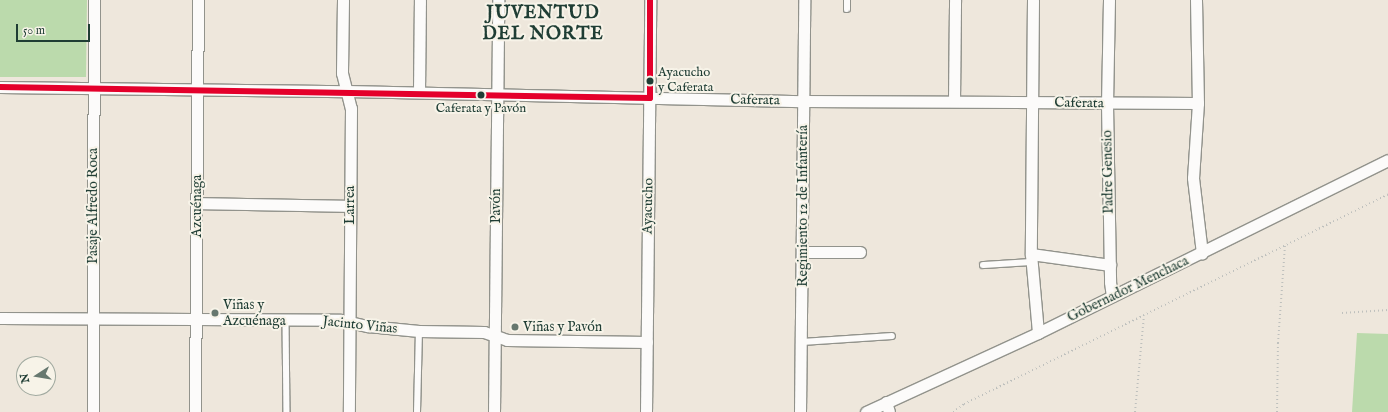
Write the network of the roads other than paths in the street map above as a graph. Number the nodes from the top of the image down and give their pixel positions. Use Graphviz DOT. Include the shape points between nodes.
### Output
graph roads {
  1 [pos="94,0"];
  2 [pos="198,0"];
  3 [pos="343,0"];
  4 [pos="420,0"];
  5 [pos="498,0"];
  6 [pos="650,0"];
  7 [pos="804,0"];
  8 [pos="847,0"];
  9 [pos="955,0"];
  10 [pos="1033,0"];
  11 [pos="1109,0"];
  12 [pos="1196,0"];
  13 [pos="847,9"];
  14 [pos="0,87"];
  15 [pos="92,88"];
  16 [pos="197,90"];
  17 [pos="347,91"];
  18 [pos="419,92"];
  19 [pos="496,95"];
  20 [pos="650,98"];
  21 [pos="803,101"];
  22 [pos="954,101"];
  23 [pos="1032,102"];
  24 [pos="1198,103"];
  25 [pos="1107,104"];
  26 [pos="1388,160"];
  27 [pos="197,203"];
  28 [pos="350,206"];
  29 [pos="802,252"];
  30 [pos="860,252"];
  31 [pos="1202,253"];
  32 [pos="1031,258"];
  33 [pos="1110,264"];
  34 [pos="984,265"];
  35 [pos="1112,296"];
  36 [pos="0,318"];
  37 [pos="93,319"];
  38 [pos="196,319"];
  39 [pos="286,320"];
  40 [pos="350,323"];
  41 [pos="418,331"];
  42 [pos="1038,333"];
  43 [pos="892,336"];
  44 [pos="496,337"];
  45 [pos="647,342"];
  46 [pos="802,342"];
  47 [pos="887,407"];
  48 [pos="93,412"];
  49 [pos="195,412"];
  50 [pos="287,412"];
  51 [pos="349,412"];
  52 [pos="417,412"];
  53 [pos="494,412"];
  54 [pos="646,412"];
  55 [pos="800,412"];
  56 [pos="866,412"];
  1 -- 15 [label="street, Pasaje Alfredo Roca"];
  2 -- 16 [label="street, Azcuénaga"];
  3 -- 17 [label="street, Larrea" via="342,73"];
  4 -- 18 [label="street"];
  5 -- 19 [label="street, Pavón"];
  6 -- 20 [label="street, Ayacucho"];
  7 -- 21 [label="street, Regimiento 12 de Infantería"];
  8 -- 13 [label="lane"];
  9 -- 22 [label="street"];
  10 -- 23 [label="street"];
  11 -- 25 [label="street, Padre Genesio"];
  12 -- 24 [label="street"];
  14 -- 15 [label="street, Caferata"];
  15 -- 16 [label="street, Caferata"];
  15 -- 37 [label="street, Pasaje Alfredo Roca"];
  16 -- 17 [label="street, Caferata"];
  16 -- 27 [label="street, Azcuénaga"];
  17 -- 18 [label="street, Caferata"];
  17 -- 28 [label="street, Larrea" via="351,108"];
  18 -- 19 [label="street, Caferata"];
  19 -- 20 [label="street, Caferata"];
  19 -- 44 [label="street, Pavón"];
  20 -- 21 [label="street, Caferata"];
  20 -- 45 [label="street, Ayacucho"];
  21 -- 22 [label="street, Caferata"];
  21 -- 29 [label="street, Regimiento 12 de Infantería"];
  22 -- 23 [label="street, Caferata"];
  23 -- 25 [label="street, Caferata"];
  23 -- 32 [label="street"];
  24 -- 25 [label="street, Caferata"];
  24 -- 31 [label="street" via="1193,178"];
  25 -- 33 [label="street, Padre Genesio"];
  26 -- 31 [label="street, Gobernador Menchaca"];
  27 -- 28 [label="street"];
  27 -- 38 [label="street, Azcuénaga"];
  28 -- 40 [label="street, Larrea"];
  29 -- 30 [label="street"];
  29 -- 46 [label="street, Regimiento 12 de Infantería"];
  31 -- 35 [label="street, Gobernador Menchaca"];
  32 -- 33 [label="street"];
  32 -- 34 [label="lane"];
  32 -- 42 [label="street"];
  33 -- 35 [label="street, Padre Genesio"];
  35 -- 42 [label="street, Gobernador Menchaca"];
  36 -- 37 [label="street, Jacinto Viñas"];
  37 -- 38 [label="street, Jacinto Viñas"];
  37 -- 48 [label="street, Pasaje Alfredo Roca"];
  38 -- 39 [label="street, Jacinto Viñas"];
  38 -- 49 [label="street, Azcuénaga"];
  39 -- 40 [label="street, Jacinto Viñas"];
  39 -- 50 [label="lane"];
  40 -- 41 [label="street, Jacinto Viñas"];
  40 -- 51 [label="street, Larrea"];
  41 -- 44 [label="street, Jacinto Viñas" via="484,332"];
  41 -- 52 [label="lane"];
  42 -- 47 [label="street, Gobernador Menchaca"];
  43 -- 46 [label="lane"];
  44 -- 45 [label="street, Jacinto Viñas" via="518,341"];
  44 -- 53 [label="street, Pavón"];
  45 -- 54 [label="street, Ayacucho"];
  46 -- 55 [label="street, Regimiento 12 de Infantería"];
  47 -- 56 [label="street, Gobernador Menchaca"];
}
